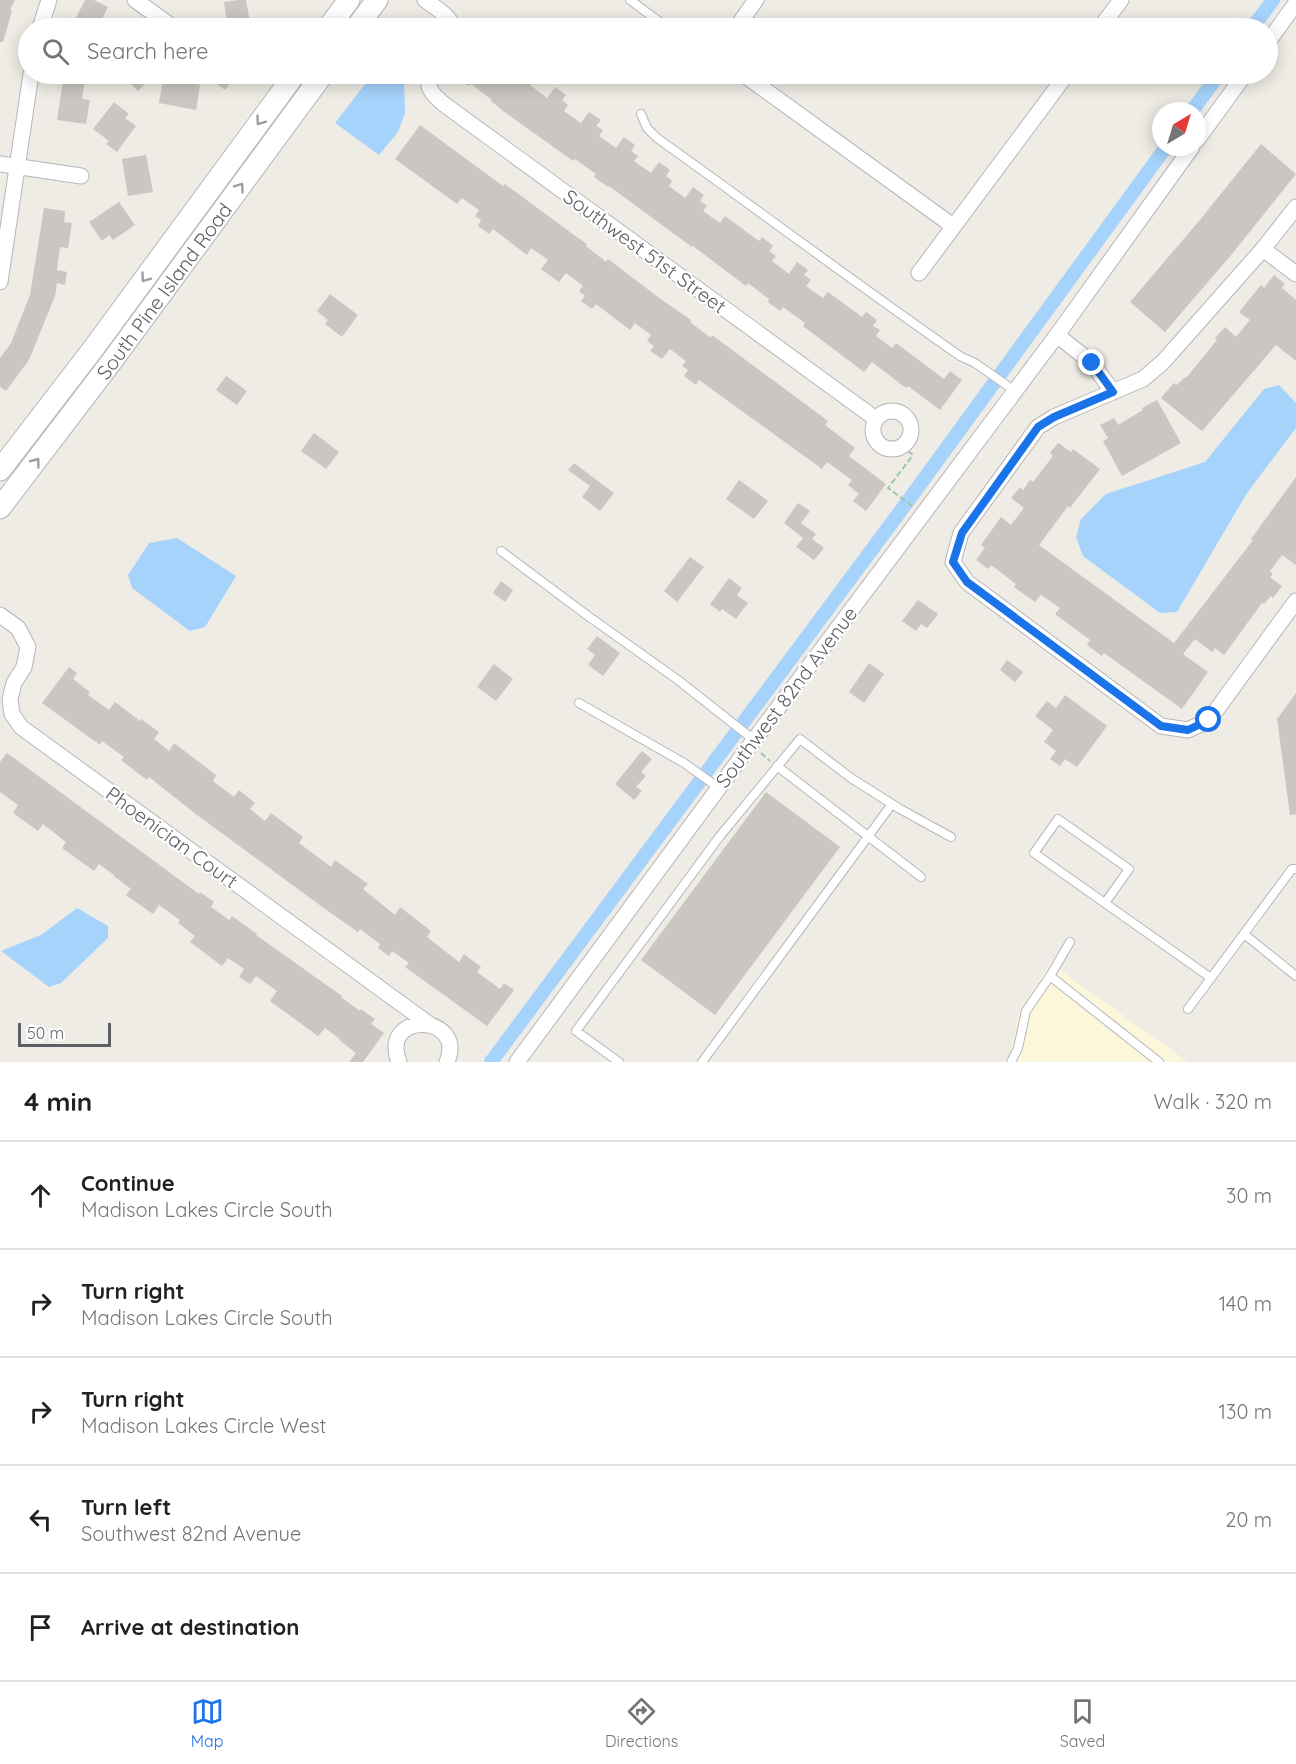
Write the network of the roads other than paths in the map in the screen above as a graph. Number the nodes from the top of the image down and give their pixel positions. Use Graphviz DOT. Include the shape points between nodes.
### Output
graph roads {
  1 [pos="49,0"];
  2 [pos="135,0"];
  3 [pos="349,0"];
  4 [pos="377,0"];
  5 [pos="425,0"];
  6 [pos="630,0"];
  7 [pos="756,0"];
  8 [pos="1121,0"];
  9 [pos="1296,3"];
  10 [pos="43,18"];
  11 [pos="160,18"];
  12 [pos="336,18"];
  13 [pos="364,18"];
  14 [pos="448,18"];
  15 [pos="655,18"];
  16 [pos="743,18"];
  17 [pos="1108,18"];
  18 [pos="1278,28"];
  19 [pos="29,84"];
  20 [pos="288,84"];
  21 [pos="316,84"];
  22 [pos="428,84"];
  23 [pos="756,84"];
  24 [pos="1058,84"];
  25 [pos="1238,84"];
  26 [pos="641,114"];
  27 [pos="1206,128"];
  28 [pos="1186,156"];
  29 [pos="0,164"];
  30 [pos="17,166"];
  31 [pos="81,176"];
  32 [pos="1296,207"];
  33 [pos="952,226"];
  34 [pos="1263,249"];
  35 [pos="919,273"];
  36 [pos="1296,274"];
  37 [pos="0,282"];
  38 [pos="1057,335"];
  39 [pos="1009,386"];
  40 [pos="1113,392"];
  41 [pos="876,419"];
  42 [pos="0,470"];
  43 [pos="0,508"];
  44 [pos="501,551"];
  45 [pos="1296,601"];
  46 [pos="0,615"];
  47 [pos="579,703"];
  48 [pos="754,740"];
  49 [pos="777,766"];
  50 [pos="713,784"];
  51 [pos="892,804"];
  52 [pos="868,836"];
  53 [pos="951,837"];
  54 [pos="1296,869"];
  55 [pos="921,877"];
  56 [pos="1105,903"];
  57 [pos="1244,934"];
  58 [pos="1070,942"];
  59 [pos="1050,976"];
  60 [pos="1296,976"];
  61 [pos="1211,978"];
  62 [pos="1188,1009"];
  63 [pos="429,1024"];
  64 [pos="1148,1059"];
  65 [pos="399,1062"];
  66 [pos="447,1062"];
  67 [pos="517,1062"];
  68 [pos="619,1062"];
  69 [pos="702,1062"];
  70 [pos="1011,1062"];
  71 [pos="1159,1062"];
  1 -- 10 [label="street"];
  2 -- 11 [label="street"];
  3 -- 12 [label="main road"];
  4 -- 13 [label="main road"];
  5 -- 14 [label="street"];
  6 -- 15 [label="lane"];
  7 -- 16 [label="street"];
  8 -- 17 [label="street"];
  9 -- 18 [label="street"];
  19 -- 30 [label="street"];
  20 -- 42 [label="main road, South Pine Island Road, one-way"];
  43 -- 21 [label="main road, South Pine Island Road, one-way"];
  22 -- 41 [label="street, Southwest 51st Street" via="445,105"];
  23 -- 33 [label="street"];
  24 -- 33 [label="street"];
  25 -- 27 [label="street"];
  26 -- 39 [label="lane" via="657,138 880,300"];
  28 -- 38 [label="street, Southwest 82nd Avenue"];
  29 -- 30 [label="street"];
  30 -- 31 [label="street"];
  30 -- 37 [label="street"];
  32 -- 34 [label="street"];
  33 -- 35 [label="street"];
  34 -- 36 [label="street"];
  34 -- 40 [label="street" via="1163,362 1143,379"];
  38 -- 39 [label="street, Southwest 82nd Avenue"];
  38 -- 40 [label="street" via="1092,363"];
  39 -- 48 [label="street, Southwest 82nd Avenue"];
  40 -- 45 [label="street" via="1038,427 962,533 953,562 967,582 1161,726 1188,730 1209,720"];
  44 -- 48 [label="lane"];
  46 -- 63 [label="street, Phoenician Court" via="18,628 28,647 10,699 12,714 21,727"];
  47 -- 50 [label="lane"];
  48 -- 50 [label="street, Southwest 82nd Avenue"];
  49 -- 51 [label="lane" via="800,739"];
  49 -- 52 [label="lane"];
  49 -- 68 [label="lane" via="720,836 576,1031"];
  50 -- 67 [label="street, Southwest 82nd Avenue"];
  51 -- 52 [label="lane"];
  51 -- 53 [label="lane"];
  52 -- 55 [label="lane"];
  52 -- 69 [label="lane"];
  54 -- 57 [label="lane" via="1292,869"];
  56 -- 56 [label="lane" via="1034,853 1058,819 1129,869"];
  56 -- 61 [label="lane"];
  57 -- 60 [label="lane"];
  57 -- 61 [label="lane"];
  58 -- 59 [label="lane"];
  59 -- 64 [label="lane"];
  59 -- 70 [label="lane" via="1026,1011"];
  61 -- 62 [label="lane"];
  63 -- 65 [label="street" via="418,1023 400,1034 396,1044"];
  63 -- 66 [label="street, Phoenician Court" via="446,1036"];
  64 -- 71 [label="lane"];
}
